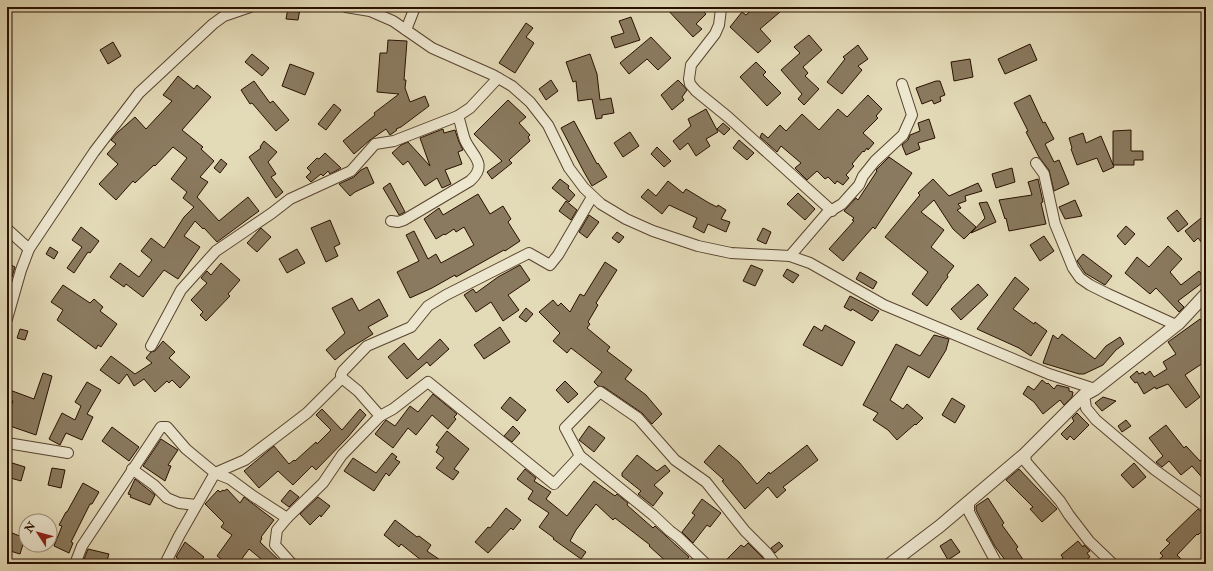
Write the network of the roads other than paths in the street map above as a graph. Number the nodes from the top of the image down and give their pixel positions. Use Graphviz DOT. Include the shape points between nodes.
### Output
graph roads {
  1 [pos="250,7"];
  2 [pos="346,7"];
  3 [pos="415,7"];
  4 [pos="721,8"];
  5 [pos="406,30"];
  6 [pos="498,78"];
  7 [pos="902,84"];
  8 [pos="458,116"];
  9 [pos="1036,163"];
  10 [pos="592,197"];
  11 [pos="832,211"];
  12 [pos="390,221"];
  13 [pos="7,229"];
  14 [pos="29,249"];
  15 [pos="790,256"];
  16 [pos="1206,296"];
  17 [pos="7,319"];
  18 [pos="1176,325"];
  19 [pos="151,346"];
  20 [pos="342,378"];
  21 [pos="1095,389"];
  22 [pos="1084,395"];
  23 [pos="380,416"];
  24 [pos="7,442"];
  25 [pos="68,453"];
  26 [pos="1025,454"];
  27 [pos="580,456"];
  28 [pos="132,469"];
  29 [pos="214,474"];
  30 [pos="969,502"];
  31 [pos="196,505"];
  32 [pos="1206,507"];
  33 [pos="287,518"];
  34 [pos="75,564"];
  35 [pos="165,564"];
  36 [pos="292,564"];
  37 [pos="706,564"];
  38 [pos="775,564"];
  39 [pos="890,564"];
  40 [pos="997,564"];
  41 [pos="1113,564"];
  1 -- 14 [label="street" via="224,16 213,24 139,93 94,152"];
  2 -- 5 [label="street" via="370,11"];
  3 -- 5 [label="street"];
  4 -- 11 [label="street" via="715,34 692,65 690,84"];
  5 -- 6 [label="street" via="432,48"];
  6 -- 8 [label="street" via="470,108"];
  6 -- 10 [label="street" via="530,102 548,124 568,168"];
  7 -- 11 [label="street" via="912,115 903,135 875,161 859,185"];
  8 -- 12 [label="street" via="466,142 478,159 479,166 474,177 404,220"];
  8 -- 19 [label="street" via="394,140 375,144 351,171 290,199 216,251 181,290"];
  9 -- 18 [label="street" via="1044,174 1055,224 1073,268 1080,278 1108,294"];
  10 -- 15 [label="street" via="626,219 698,246 731,253"];
  10 -- 20 [label="street" via="550,265 529,253 446,295 428,306 411,326 367,346 343,371"];
  11 -- 15 [label="street" via="827,213"];
  13 -- 14 [label="street"];
  14 -- 17 [label="street"];
  15 -- 21 [label="street" via="810,263 884,305 1049,374"];
  16 -- 18 [label="street"];
  18 -- 21 [label="street"];
  20 -- 23 [label="street" via="358,391"];
  20 -- 29 [label="street" via="307,413 245,460"];
  21 -- 22 [label="street"];
  22 -- 26 [label="street"];
  22 -- 32 [label="street" via="1086,408 1111,434"];
  23 -- 27 [label="street" via="428,382 554,484"];
  23 -- 33 [label="street" via="342,455 323,483"];
  24 -- 25 [label="street"];
  26 -- 30 [label="street"];
  26 -- 41 [label="street" via="1026,462 1060,501 1089,541"];
  27 -- 37 [label="street" via="653,515"];
  27 -- 38 [label="street" via="566,428 600,392 638,418 675,460 706,482"];
  28 -- 29 [label="street" via="161,427 167,427 186,449"];
  28 -- 31 [label="street" via="167,498 179,504"];
  28 -- 34 [label="street" via="82,546"];
  29 -- 31 [label="street"];
  29 -- 33 [label="street" via="230,479"];
  30 -- 39 [label="street"];
  30 -- 40 [label="street" via="969,512"];
  31 -- 35 [label="street"];
  33 -- 36 [label="street" via="277,530 275,545"];
}
